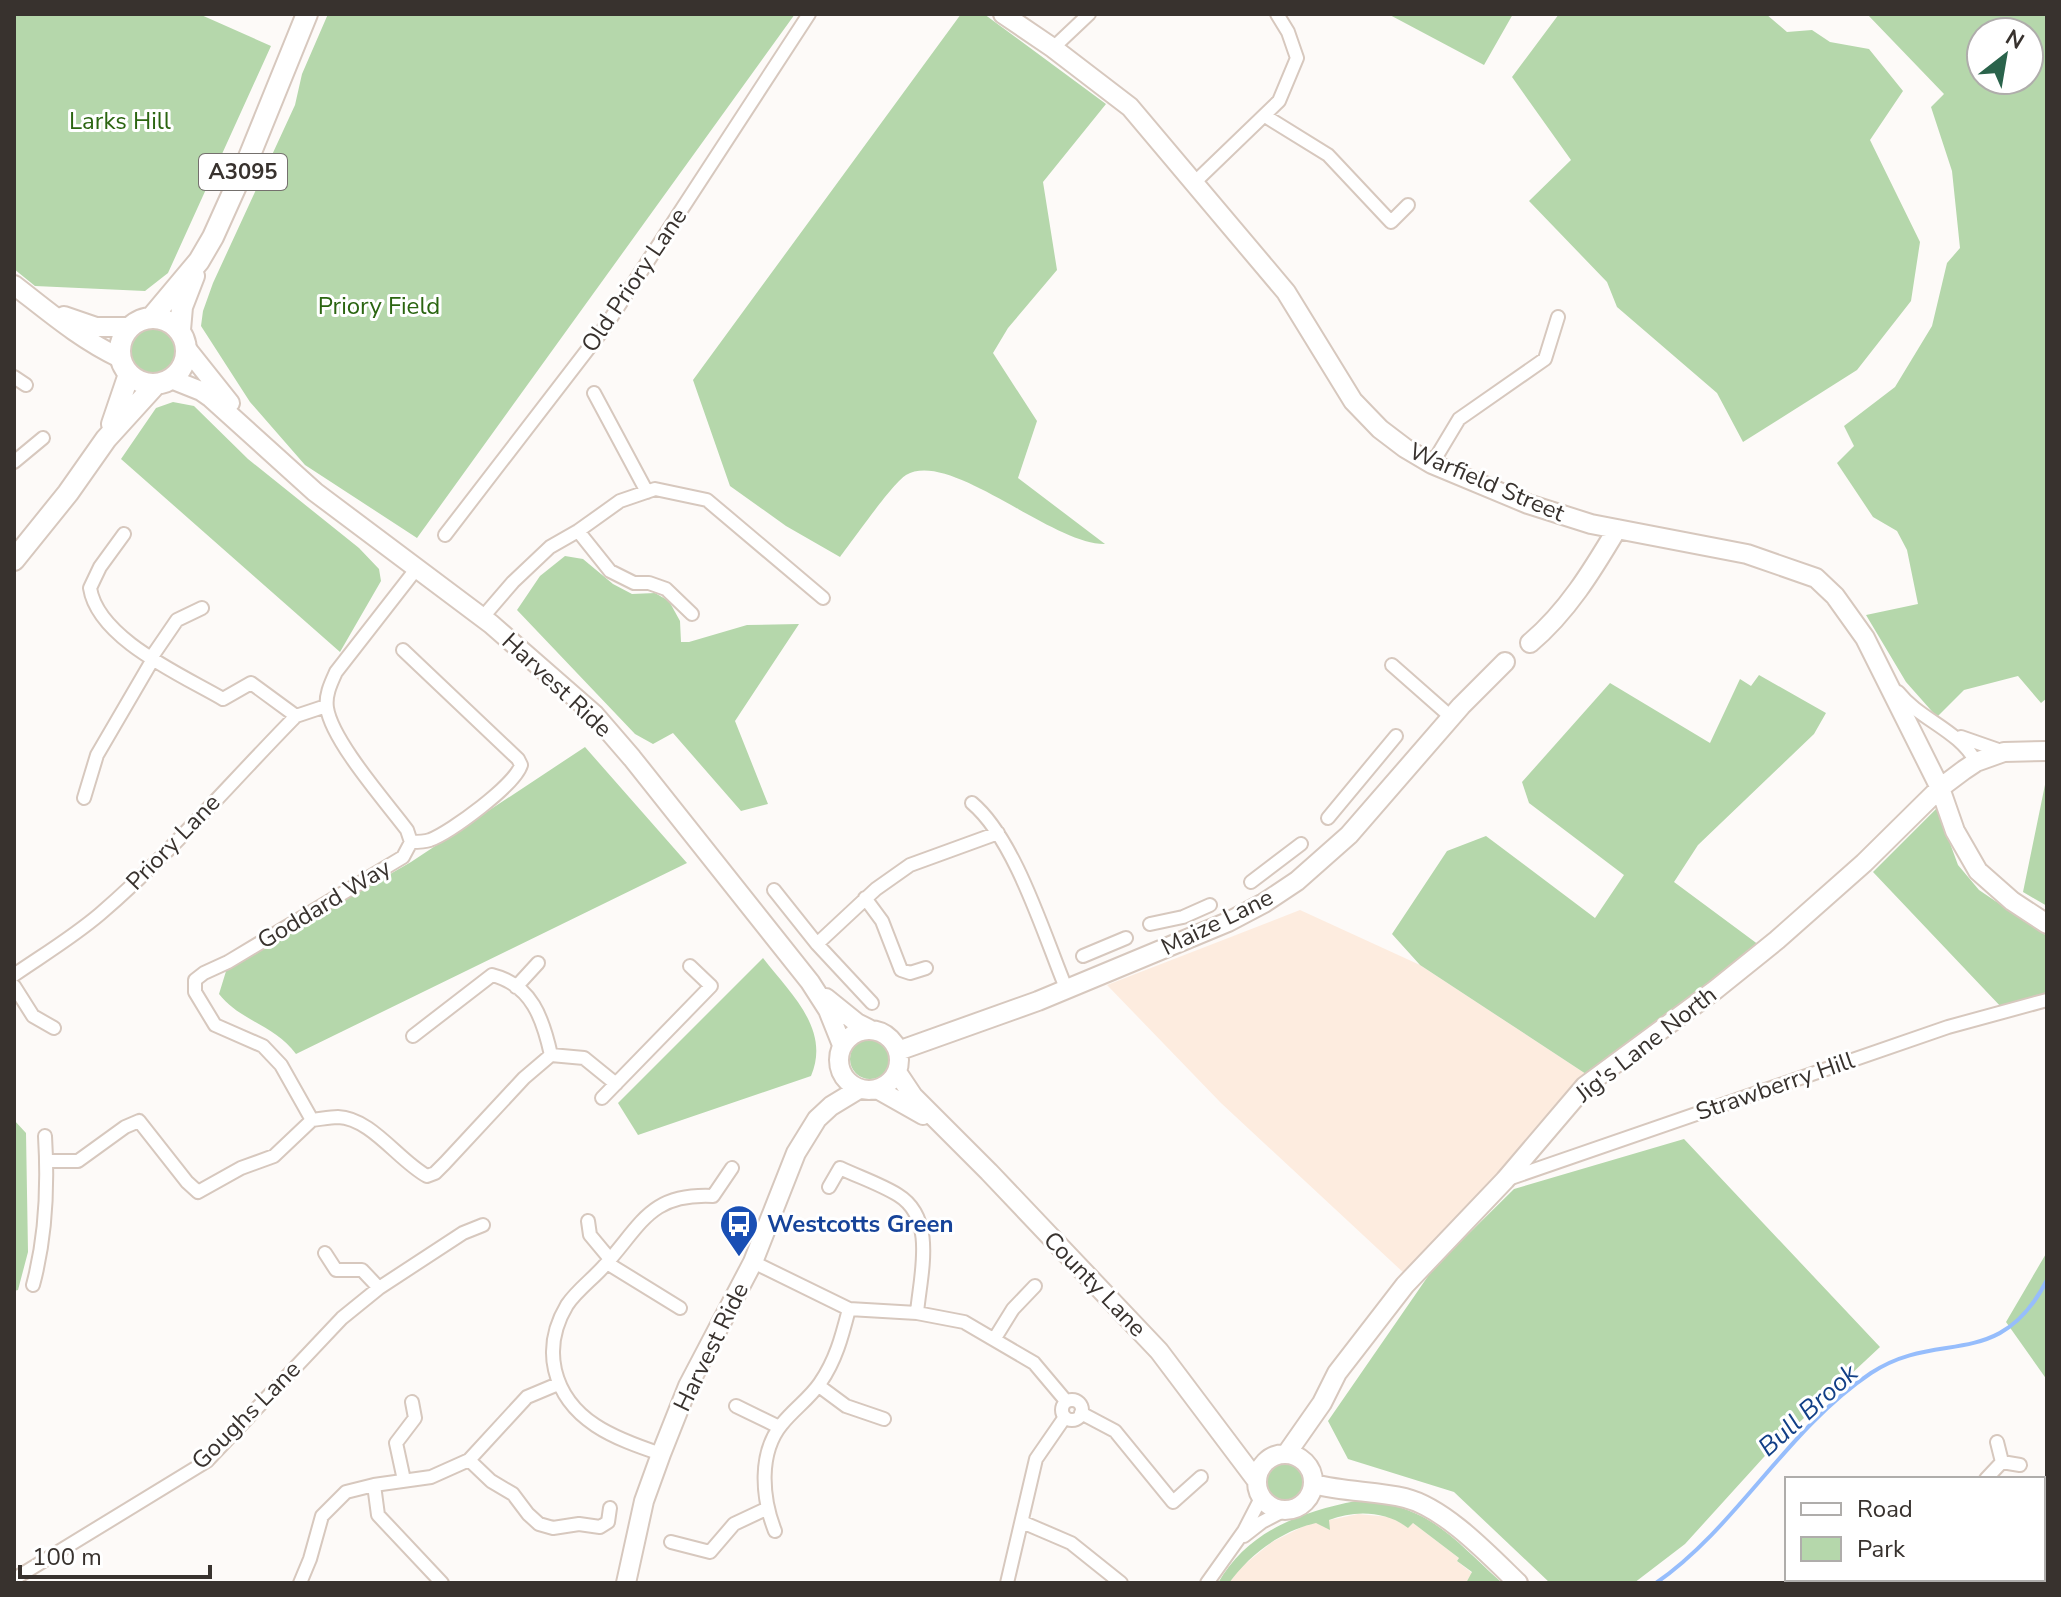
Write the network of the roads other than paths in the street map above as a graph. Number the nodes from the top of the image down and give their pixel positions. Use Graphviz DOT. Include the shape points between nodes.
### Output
graph roads {
  1 [pos="307,14"];
  2 [pos="809,14"];
  3 [pos="1003,14"];
  4 [pos="1089,14"];
  5 [pos="1277,14"];
  6 [pos="1053,48"];
  7 [pos="1265,116"];
  8 [pos="1195,182"];
  9 [pos="1408,205"];
  10 [pos="199,261"];
  11 [pos="14,285"];
  12 [pos="33,300"];
  13 [pos="152,317"];
  14 [pos="1558,317"];
  15 [pos="129,327"];
  16 [pos="183,340"];
  17 [pos="124,366"];
  18 [pos="14,377"];
  19 [pos="164,382"];
  20 [pos="26,385"];
  21 [pos="594,393"];
  22 [pos="254,437"];
  23 [pos="43,438"];
  24 [pos="106,439"];
  25 [pos="14,462"];
  26 [pos="1432,464"];
  27 [pos="647,492"];
  28 [pos="1617,529"];
  29 [pos="578,531"];
  30 [pos="124,534"];
  31 [pos="445,535"];
  32 [pos="14,560"];
  33 [pos="417,568"];
  34 [pos="823,598"];
  35 [pos="202,608"];
  36 [pos="692,614"];
  37 [pos="482,618"];
  38 [pos="1530,643"];
  39 [pos="403,650"];
  40 [pos="152,659"];
  41 [pos="1505,662"];
  42 [pos="1392,665"];
  43 [pos="1888,681"];
  44 [pos="326,706"];
  45 [pos="296,716"];
  46 [pos="1451,717"];
  47 [pos="1950,733"];
  48 [pos="1396,736"];
  49 [pos="2047,751"];
  50 [pos="2004,752"];
  51 [pos="1976,762"];
  52 [pos="1940,788"];
  53 [pos="1350,791"];
  54 [pos="84,798"];
  55 [pos="972,803"];
  56 [pos="1372,808"];
  57 [pos="1328,818"];
  58 [pos="998,833"];
  59 [pos="411,842"];
  60 [pos="1301,844"];
  61 [pos="1280,860"];
  62 [pos="1297,881"];
  63 [pos="1251,882"];
  64 [pos="774,890"];
  65 [pos="865,898"];
  66 [pos="1210,905"];
  67 [pos="1183,917"];
  68 [pos="1150,924"];
  69 [pos="2047,924"];
  70 [pos="1191,937"];
  71 [pos="1126,938"];
  72 [pos="817,944"];
  73 [pos="1109,946"];
  74 [pos="1083,956"];
  75 [pos="538,963"];
  76 [pos="690,966"];
  77 [pos="1117,967"];
  78 [pos="926,968"];
  79 [pos="14,975"];
  80 [pos="810,982"];
  81 [pos="14,986"];
  82 [pos="516,987"];
  83 [pos="1066,988"];
  84 [pos="2047,1000"];
  85 [pos="872,1003"];
  86 [pos="54,1028"];
  87 [pos="869,1029"];
  88 [pos="413,1036"];
  89 [pos="842,1045"];
  90 [pos="898,1051"];
  91 [pos="551,1055"];
  92 [pos="841,1072"];
  93 [pos="897,1072"];
  94 [pos="616,1084"];
  95 [pos="868,1089"];
  96 [pos="602,1098"];
  97 [pos="817,1119"];
  98 [pos="312,1120"];
  99 [pos="951,1135"];
  100 [pos="45,1136"];
  101 [pos="46,1161"];
  102 [pos="732,1168"];
  103 [pos="1505,1180"];
  104 [pos="829,1187"];
  105 [pos="588,1221"];
  106 [pos="483,1225"];
  107 [pos="463,1233"];
  108 [pos="473,1245"];
  109 [pos="325,1253"];
  110 [pos="608,1261"];
  111 [pos="753,1262"];
  112 [pos="33,1285"];
  113 [pos="1035,1286"];
  114 [pos="379,1288"];
  115 [pos="680,1308"];
  116 [pos="849,1309"];
  117 [pos="917,1313"];
  118 [pos="995,1338"];
  119 [pos="558,1384"];
  120 [pos="819,1386"];
  121 [pos="1066,1401"];
  122 [pos="412,1402"];
  123 [pos="1322,1403"];
  124 [pos="736,1406"];
  125 [pos="1081,1413"];
  126 [pos="1065,1417"];
  127 [pos="884,1419"];
  128 [pos="779,1427"];
  129 [pos="1228,1441"];
  130 [pos="1997,1442"];
  131 [pos="661,1454"];
  132 [pos="1279,1456"];
  133 [pos="469,1460"];
  134 [pos="2002,1462"];
  135 [pos="2020,1465"];
  136 [pos="1311,1475"];
  137 [pos="1201,1477"];
  138 [pos="1988,1477"];
  139 [pos="404,1480"];
  140 [pos="374,1485"];
  141 [pos="1259,1489"];
  142 [pos="1373,1495"];
  143 [pos="1306,1502"];
  144 [pos="610,1508"];
  145 [pos="766,1509"];
  146 [pos="1285,1510"];
  147 [pos="1022,1522"];
  148 [pos="775,1531"];
  149 [pos="671,1542"];
  150 [pos="1233,1546"];
  151 [pos="14,1579"];
  152 [pos="300,1583"];
  153 [pos="442,1583"];
  154 [pos="626,1583"];
  155 [pos="1007,1583"];
  156 [pos="1121,1583"];
  157 [pos="1207,1583"];
  158 [pos="1518,1583"];
  1 -- 10 [label="main road, A3095" via="229,205"];
  2 -- 31 [label="street, Old Priory Lane" via="605,327"];
  3 -- 6 [label="street, Warfield Street"];
  4 -- 6 [label="street"];
  5 -- 7 [label="street" via="1297,58 1279,101"];
  6 -- 8 [label="street, Warfield Street" via="1130,107"];
  7 -- 8 [label="street"];
  7 -- 9 [label="street" via="1328,155 1391,222"];
  8 -- 26 [label="street, Warfield Street" via="1286,292 1353,401 1380,429"];
  10 -- 13 [label="main road, A3095"];
  10 -- 16 [label="main road, A3095" via="182,307"];
  11 -- 12 [label="street"];
  12 -- 15 [label="street" via="80,324"];
  12 -- 17 [label="street"];
  13 -- 15 [label="main road"];
  13 -- 16 [label="main road" via="165,319"];
  14 -- 26 [label="street" via="1545,359 1459,419"];
  15 -- 17 [label="main road" via="120,344"];
  16 -- 19 [label="main road" via="182,368"];
  16 -- 22 [label="street, Harvest Ride"];
  17 -- 19 [label="main road" via="140,381"];
  17 -- 24 [label="main road" via="120,406"];
  18 -- 20 [label="street"];
  19 -- 22 [label="street, Harvest Ride" via="201,391"];
  19 -- 24 [label="main road"];
  21 -- 27 [label="street"];
  22 -- 33 [label="street, Harvest Ride" via="315,492"];
  23 -- 25 [label="street"];
  24 -- 32 [label="main road"];
  26 -- 28 [label="street, Warfield Street" via="1528,504"];
  27 -- 29 [label="street" via="620,501"];
  27 -- 34 [label="street" via="655,489 707,500"];
  28 -- 38 [label="street" via="1576,594"];
  28 -- 43 [label="street, Warfield Street" via="1747,554 1816,578 1865,638"];
  29 -- 36 [label="street" via="610,571 634,583 666,589"];
  29 -- 37 [label="street" via="550,547"];
  30 -- 40 [label="street" via="94,577 92,597 100,615"];
  33 -- 37 [label="street, Harvest Ride"];
  33 -- 44 [label="street" via="336,672"];
  35 -- 40 [label="street" via="177,620"];
  37 -- 80 [label="street, Harvest Ride" via="594,714"];
  39 -- 59 [label="street" via="521,765 512,780 445,832"];
  40 -- 45 [label="street" via="223,699 251,683"];
  40 -- 54 [label="street" via="97,755"];
  41 -- 46 [label="street, Maize Lane"];
  42 -- 46 [label="street"];
  43 -- 47 [label="street" via="1918,713"];
  43 -- 52 [label="street, Warfield Street"];
  44 -- 45 [label="street, Priory Lane"];
  44 -- 59 [label="street, Goddard Way" via="337,734"];
  45 -- 79 [label="street, Priory Lane" via="100,915"];
  46 -- 56 [label="street, Maize Lane"];
  47 -- 50 [label="street"];
  47 -- 51 [label="street" via="1969,748"];
  48 -- 53 [label="street"];
  49 -- 50 [label="street, Jig's Lane North"];
  50 -- 51 [label="street, Jig's Lane North"];
  51 -- 52 [label="street, Jig's Lane North"];
  52 -- 69 [label="street, Warfield Street" via="1955,831 1978,871"];
  52 -- 103 [label="street, Jig's Lane North" via="1777,940 1585,1086"];
  53 -- 56 [label="street"];
  53 -- 57 [label="street"];
  55 -- 58 [label="street"];
  56 -- 62 [label="street, Maize Lane"];
  58 -- 65 [label="street" via="910,865"];
  58 -- 83 [label="street"];
  59 -- 98 [label="street, Goddard Way" via="403,857 195,980 195,992 215,1025 263,1046 281,1065"];
  60 -- 61 [label="street"];
  61 -- 62 [label="street"];
  61 -- 63 [label="street"];
  62 -- 70 [label="street, Maize Lane" via="1228,922"];
  64 -- 72 [label="street"];
  65 -- 72 [label="street"];
  65 -- 78 [label="street" via="882,921 901,970"];
  66 -- 67 [label="street"];
  67 -- 68 [label="street"];
  67 -- 70 [label="street"];
  70 -- 77 [label="street, Maize Lane"];
  71 -- 73 [label="street"];
  72 -- 85 [label="street"];
  73 -- 74 [label="street"];
  73 -- 77 [label="street"];
  75 -- 82 [label="street"];
  76 -- 94 [label="street" via="711,986"];
  77 -- 83 [label="street, Maize Lane"];
  80 -- 87 [label="street, Harvest Ride"];
  80 -- 89 [label="street, Harvest Ride"];
  81 -- 86 [label="street" via="33,1016"];
  82 -- 88 [label="street" via="492,975"];
  82 -- 91 [label="street" via="537,1008"];
  83 -- 90 [label="street, Maize Lane"];
  84 -- 103 [label="street, Strawberry Hill" via="1933,1032"];
  87 -- 89 [label="street"];
  87 -- 90 [label="street" via="888,1036"];
  89 -- 92 [label="street"];
  90 -- 93 [label="street"];
  91 -- 94 [label="street" via="584,1058"];
  91 -- 98 [label="street" via="427,1176 356,1121"];
  92 -- 95 [label="street" via="847,1082"];
  92 -- 97 [label="street, Harvest Ride"];
  93 -- 95 [label="street" via="889,1083"];
  93 -- 99 [label="street, County Lane"];
  94 -- 96 [label="street"];
  95 -- 97 [label="street, Harvest Ride" via="831,1106"];
  95 -- 99 [label="street, County Lane"];
  97 -- 111 [label="street, Harvest Ride" via="796,1153"];
  98 -- 101 [label="street" via="274,1156 198,1192 139,1121 78,1161"];
  99 -- 129 [label="street, County Lane" via="1159,1351"];
  100 -- 101 [label="street"];
  101 -- 112 [label="street" via="41,1255"];
  102 -- 110 [label="street" via="713,1196 681,1196 653,1209"];
  103 -- 123 [label="street, Jig's Lane North" via="1405,1285 1337,1373"];
  104 -- 117 [label="street" via="840,1168 900,1196 913,1209 924,1235"];
  105 -- 110 [label="street" via="590,1235"];
  106 -- 107 [label="street, Goughs Lane"];
  107 -- 108 [label="street"];
  107 -- 114 [label="street, Goughs Lane"];
  109 -- 114 [label="street" via="336,1270 362,1270"];
  110 -- 115 [label="street"];
  110 -- 119 [label="street" via="568,1303 557,1325 551,1355"];
  111 -- 116 [label="street"];
  111 -- 131 [label="street, Harvest Ride" via="688,1386"];
  113 -- 118 [label="street"];
  114 -- 151 [label="street, Goughs Lane" via="342,1318 207,1461"];
  116 -- 117 [label="street"];
  116 -- 120 [label="street" via="840,1348"];
  117 -- 118 [label="street" via="964,1322"];
  118 -- 121 [label="street" via="1034,1363"];
  119 -- 131 [label="street" via="592,1423"];
  119 -- 133 [label="street" via="527,1397"];
  120 -- 127 [label="street" via="846,1406"];
  120 -- 128 [label="street"];
  121 -- 125 [label="street" via="1077,1401"];
  121 -- 126 [label="street"];
  122 -- 139 [label="street" via="415,1418 396,1443"];
  123 -- 132 [label="street, Jig's Lane North"];
  123 -- 136 [label="street, Jig's Lane North" via="1313,1433"];
  124 -- 128 [label="street"];
  125 -- 126 [label="street" via="1074,1419"];
  125 -- 137 [label="street" via="1115,1431 1173,1502"];
  126 -- 147 [label="street" via="1036,1459"];
  128 -- 145 [label="street" via="763,1483"];
  129 -- 132 [label="street"];
  129 -- 141 [label="street, County Lane"];
  130 -- 134 [label="street"];
  131 -- 154 [label="street, Harvest Ride" via="644,1501"];
  132 -- 136 [label="street" via="1300,1458"];
  132 -- 141 [label="street" via="1260,1469"];
  133 -- 139 [label="street" via="431,1477"];
  133 -- 144 [label="street" via="513,1494 539,1524 600,1527 608,1522"];
  134 -- 135 [label="street"];
  134 -- 138 [label="street"];
  136 -- 142 [label="street"];
  136 -- 143 [label="street"];
  139 -- 140 [label="street"];
  140 -- 152 [label="street" via="346,1492 322,1516"];
  140 -- 153 [label="street" via="378,1515"];
  141 -- 146 [label="street" via="1275,1509"];
  141 -- 150 [label="street"];
  142 -- 143 [label="street"];
  142 -- 158 [label="street" via="1406,1498 1429,1508"];
  143 -- 146 [label="street"];
  145 -- 148 [label="street"];
  145 -- 149 [label="street" via="734,1524 710,1552"];
  146 -- 150 [label="street"];
  147 -- 155 [label="street"];
  147 -- 156 [label="street" via="1071,1543"];
  150 -- 157 [label="street"];
}
